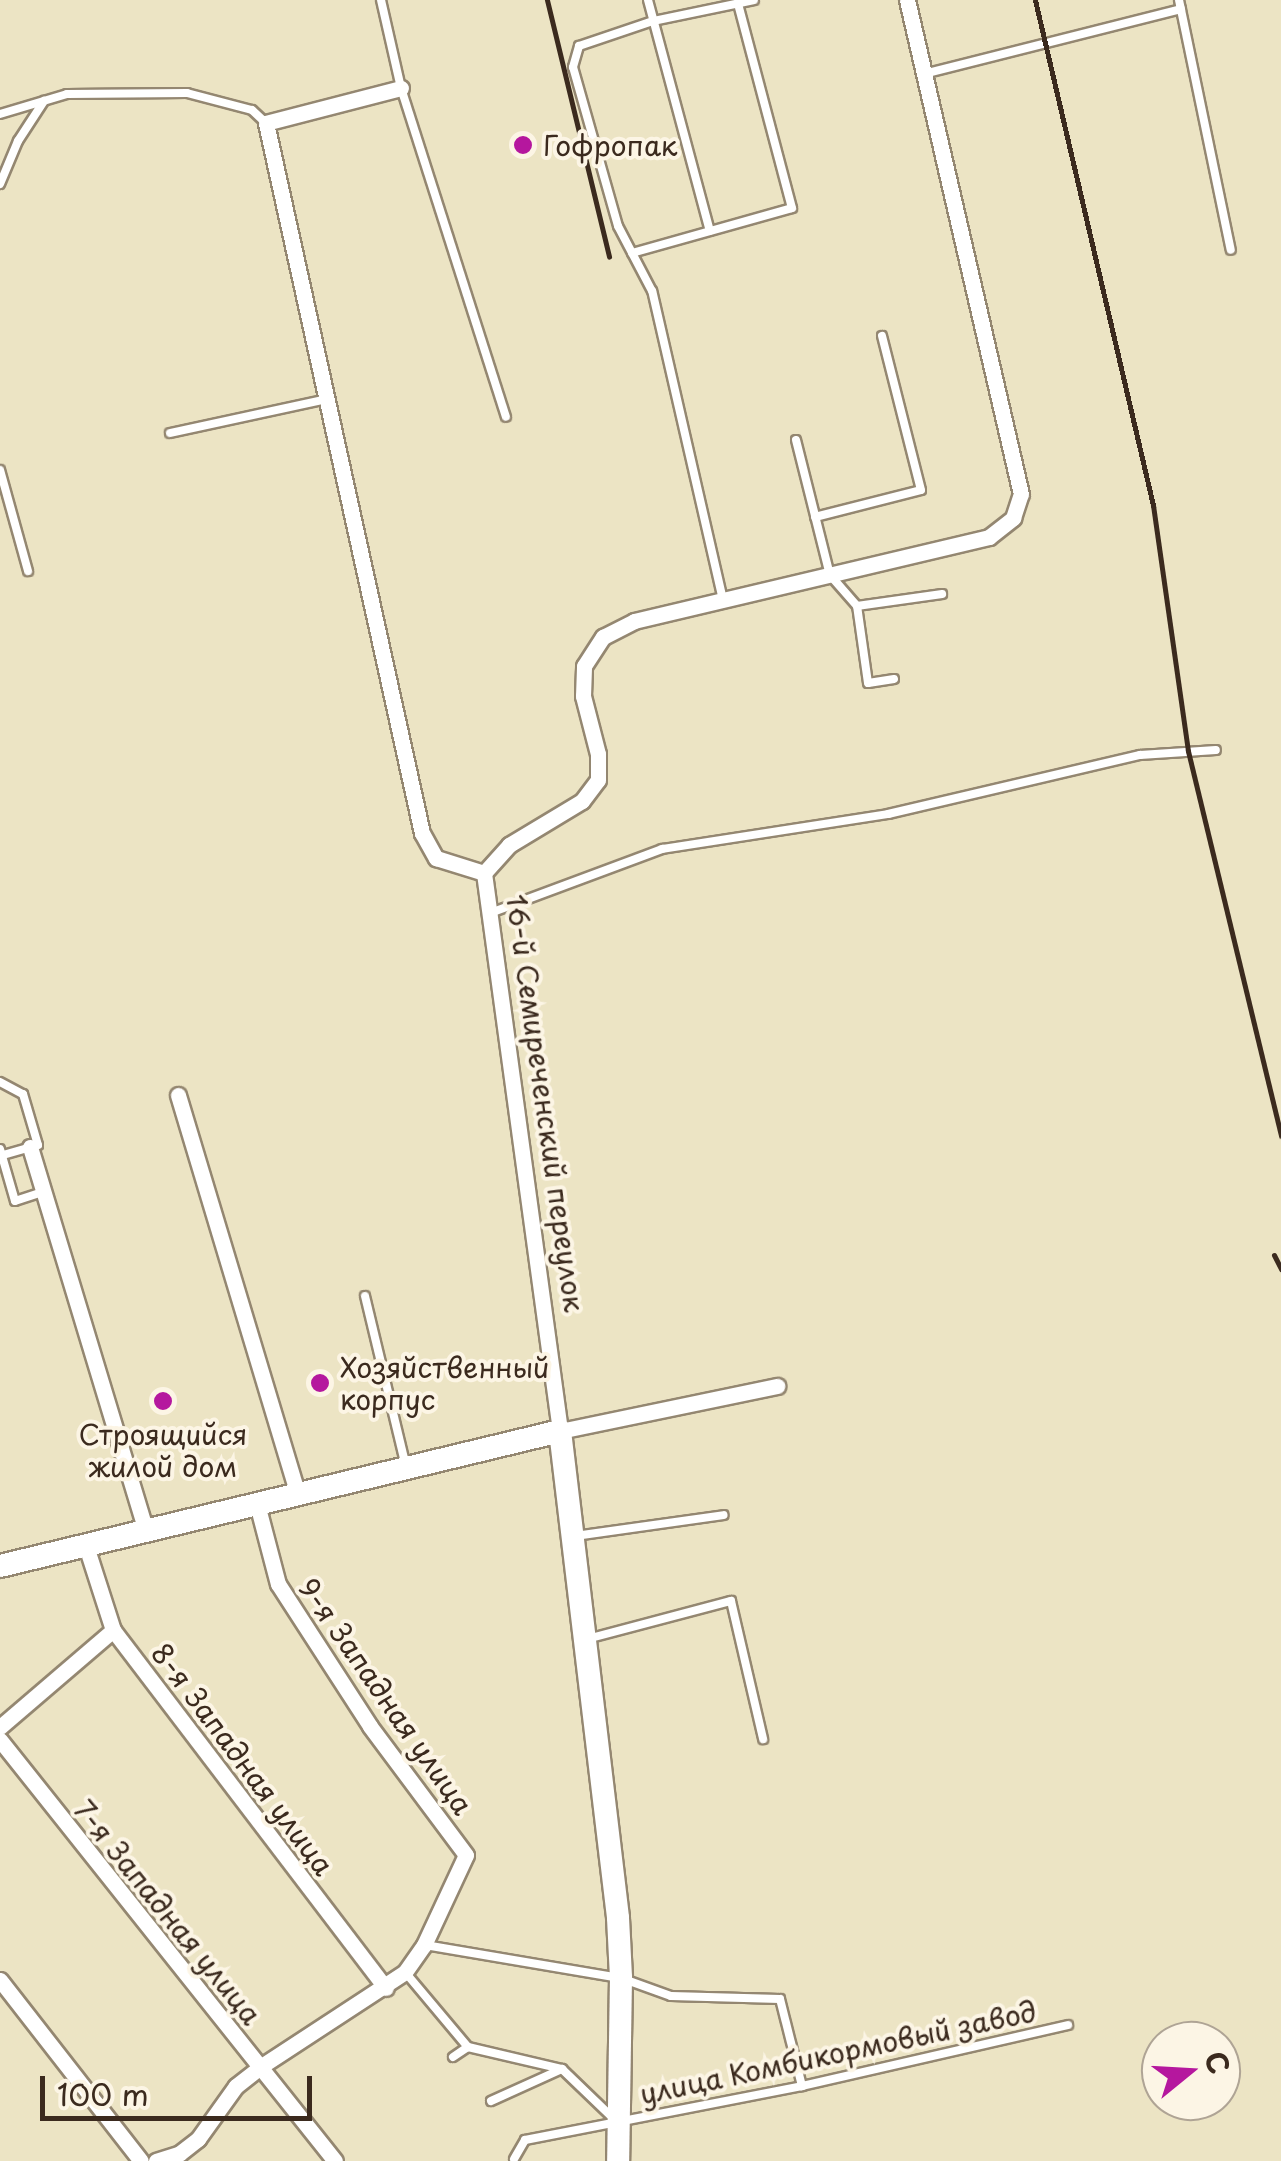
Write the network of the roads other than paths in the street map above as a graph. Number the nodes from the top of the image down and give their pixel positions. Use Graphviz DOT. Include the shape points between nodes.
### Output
graph roads {
  1 [pos="381,0"];
  2 [pos="648,0"];
  3 [pos="754,0"];
  4 [pos="906,0"];
  5 [pos="738,3"];
  6 [pos="1180,5"];
  7 [pos="653,22"];
  8 [pos="924,74"];
  9 [pos="401,88"];
  10 [pos="44,101"];
  11 [pos="0,114"];
  12 [pos="266,123"];
  13 [pos="2,173"];
  14 [pos="0,184"];
  15 [pos="710,231"];
  16 [pos="1230,250"];
  17 [pos="632,252"];
  18 [pos="882,336"];
  19 [pos="327,399"];
  20 [pos="506,417"];
  21 [pos="170,434"];
  22 [pos="796,440"];
  23 [pos="0,470"];
  24 [pos="815,516"];
  25 [pos="28,570"];
  26 [pos="830,575"];
  27 [pos="942,594"];
  28 [pos="723,600"];
  29 [pos="857,606"];
  30 [pos="894,679"];
  31 [pos="1216,750"];
  32 [pos="484,873"];
  33 [pos="490,913"];
  34 [pos="0,1082"];
  35 [pos="178,1095"];
  36 [pos="30,1147"];
  37 [pos="1,1154"];
  38 [pos="43,1192"];
  39 [pos="366,1296"];
  40 [pos="777,1386"];
  41 [pos="560,1431"];
  42 [pos="407,1469"];
  43 [pos="298,1494"];
  44 [pos="257,1504"];
  45 [pos="724,1516"];
  46 [pos="146,1531"];
  47 [pos="574,1536"];
  48 [pos="86,1546"];
  49 [pos="1,1559"];
  50 [pos="113,1630"];
  51 [pos="586,1639"];
  52 [pos="0,1727"];
  53 [pos="763,1739"];
  54 [pos="0,1740"];
  55 [pos="424,1945"];
  56 [pos="405,1972"];
  57 [pos="621,1978"];
  58 [pos="0,1980"];
  59 [pos="386,1988"];
  60 [pos="1068,2025"];
  61 [pos="468,2047"];
  62 [pos="453,2057"];
  63 [pos="260,2067"];
  64 [pos="562,2069"];
  65 [pos="802,2086"];
  66 [pos="491,2102"];
  67 [pos="617,2122"];
  68 [pos="514,2159"];
  69 [pos="141,2161"];
  70 [pos="156,2161"];
  71 [pos="335,2161"];
  72 [pos="618,2161"];
  1 -- 9 [label="lane"];
  2 -- 7 [label="lane"];
  3 -- 5 [label="lane"];
  4 -- 8 [label="street"];
  5 -- 7 [label="lane"];
  5 -- 15 [label="lane" via="792,208"];
  6 -- 8 [label="lane"];
  6 -- 16 [label="lane"];
  7 -- 15 [label="lane"];
  7 -- 17 [label="lane" via="578,46 573,66 618,226"];
  8 -- 26 [label="street" via="1021,494 1013,518 989,537"];
  9 -- 12 [label="street"];
  9 -- 20 [label="lane"];
  10 -- 11 [label="lane"];
  10 -- 12 [label="lane" via="68,94 187,93 252,110"];
  10 -- 13 [label="lane"];
  12 -- 19 [label="street, 16-й Семиреченский переулок"];
  13 -- 14 [label="lane"];
  15 -- 17 [label="lane"];
  17 -- 28 [label="lane" via="652,291"];
  18 -- 24 [label="lane" via="921,490"];
  19 -- 21 [label="lane"];
  19 -- 32 [label="street, 16-й Семиреченский переулок" via="422,832 436,858"];
  22 -- 24 [label="lane"];
  23 -- 25 [label="lane"];
  24 -- 26 [label="lane"];
  26 -- 28 [label="street"];
  26 -- 29 [label="lane"];
  27 -- 29 [label="lane"];
  28 -- 32 [label="street" via="634,622 603,637 584,666 598,780 582,801 509,845"];
  29 -- 30 [label="lane" via="868,683"];
  31 -- 33 [label="lane" via="1140,754 888,814 662,849"];
  32 -- 33 [label="street, 16-й Семиреченский переулок"];
  33 -- 41 [label="street, 16-й Семиреченский переулок"];
  34 -- 36 [label="lane" via="23,1094 38,1145"];
  35 -- 43 [label="street"];
  36 -- 37 [label="lane"];
  36 -- 38 [label="street"];
  37 -- 38 [label="lane" via="15,1201"];
  38 -- 46 [label="street"];
  39 -- 42 [label="lane"];
  40 -- 41 [label="street"];
  41 -- 42 [label="street"];
  41 -- 47 [label="street, 16-й Семиреченский переулок"];
  42 -- 43 [label="street"];
  43 -- 44 [label="street"];
  44 -- 46 [label="street"];
  44 -- 55 [label="street, 9-я Западная улица" via="278,1584 370,1726 466,1855"];
  45 -- 47 [label="lane"];
  46 -- 48 [label="street"];
  47 -- 51 [label="street, 16-й Семиреченский переулок"];
  48 -- 49 [label="street"];
  48 -- 50 [label="street, 8-я Западная улица"];
  50 -- 52 [label="street"];
  50 -- 59 [label="street, 8-я Западная улица"];
  51 -- 53 [label="lane" via="731,1601"];
  51 -- 57 [label="street, 16-й Семиреченский переулок"];
  54 -- 63 [label="street, 7-я Западная улица"];
  55 -- 56 [label="street"];
  55 -- 57 [label="lane"];
  56 -- 59 [label="street"];
  56 -- 61 [label="lane"];
  57 -- 65 [label="lane" via="671,1996 780,2000"];
  57 -- 67 [label="street, 16-й Семиреченский переулок"];
  58 -- 69 [label="street"];
  59 -- 63 [label="street"];
  60 -- 65 [label="lane, улица Комбикормовый завод"];
  61 -- 62 [label="lane"];
  61 -- 64 [label="lane"];
  63 -- 70 [label="street" via="236,2086 198,2139"];
  63 -- 71 [label="street, 7-я Западная улица"];
  64 -- 66 [label="lane"];
  64 -- 67 [label="lane"];
  65 -- 67 [label="lane, улица Комбикормовый завод"];
  67 -- 68 [label="lane, улица Комбикормовый завод" via="525,2140"];
  67 -- 72 [label="street, 16-й Семиреченский переулок"];
}
